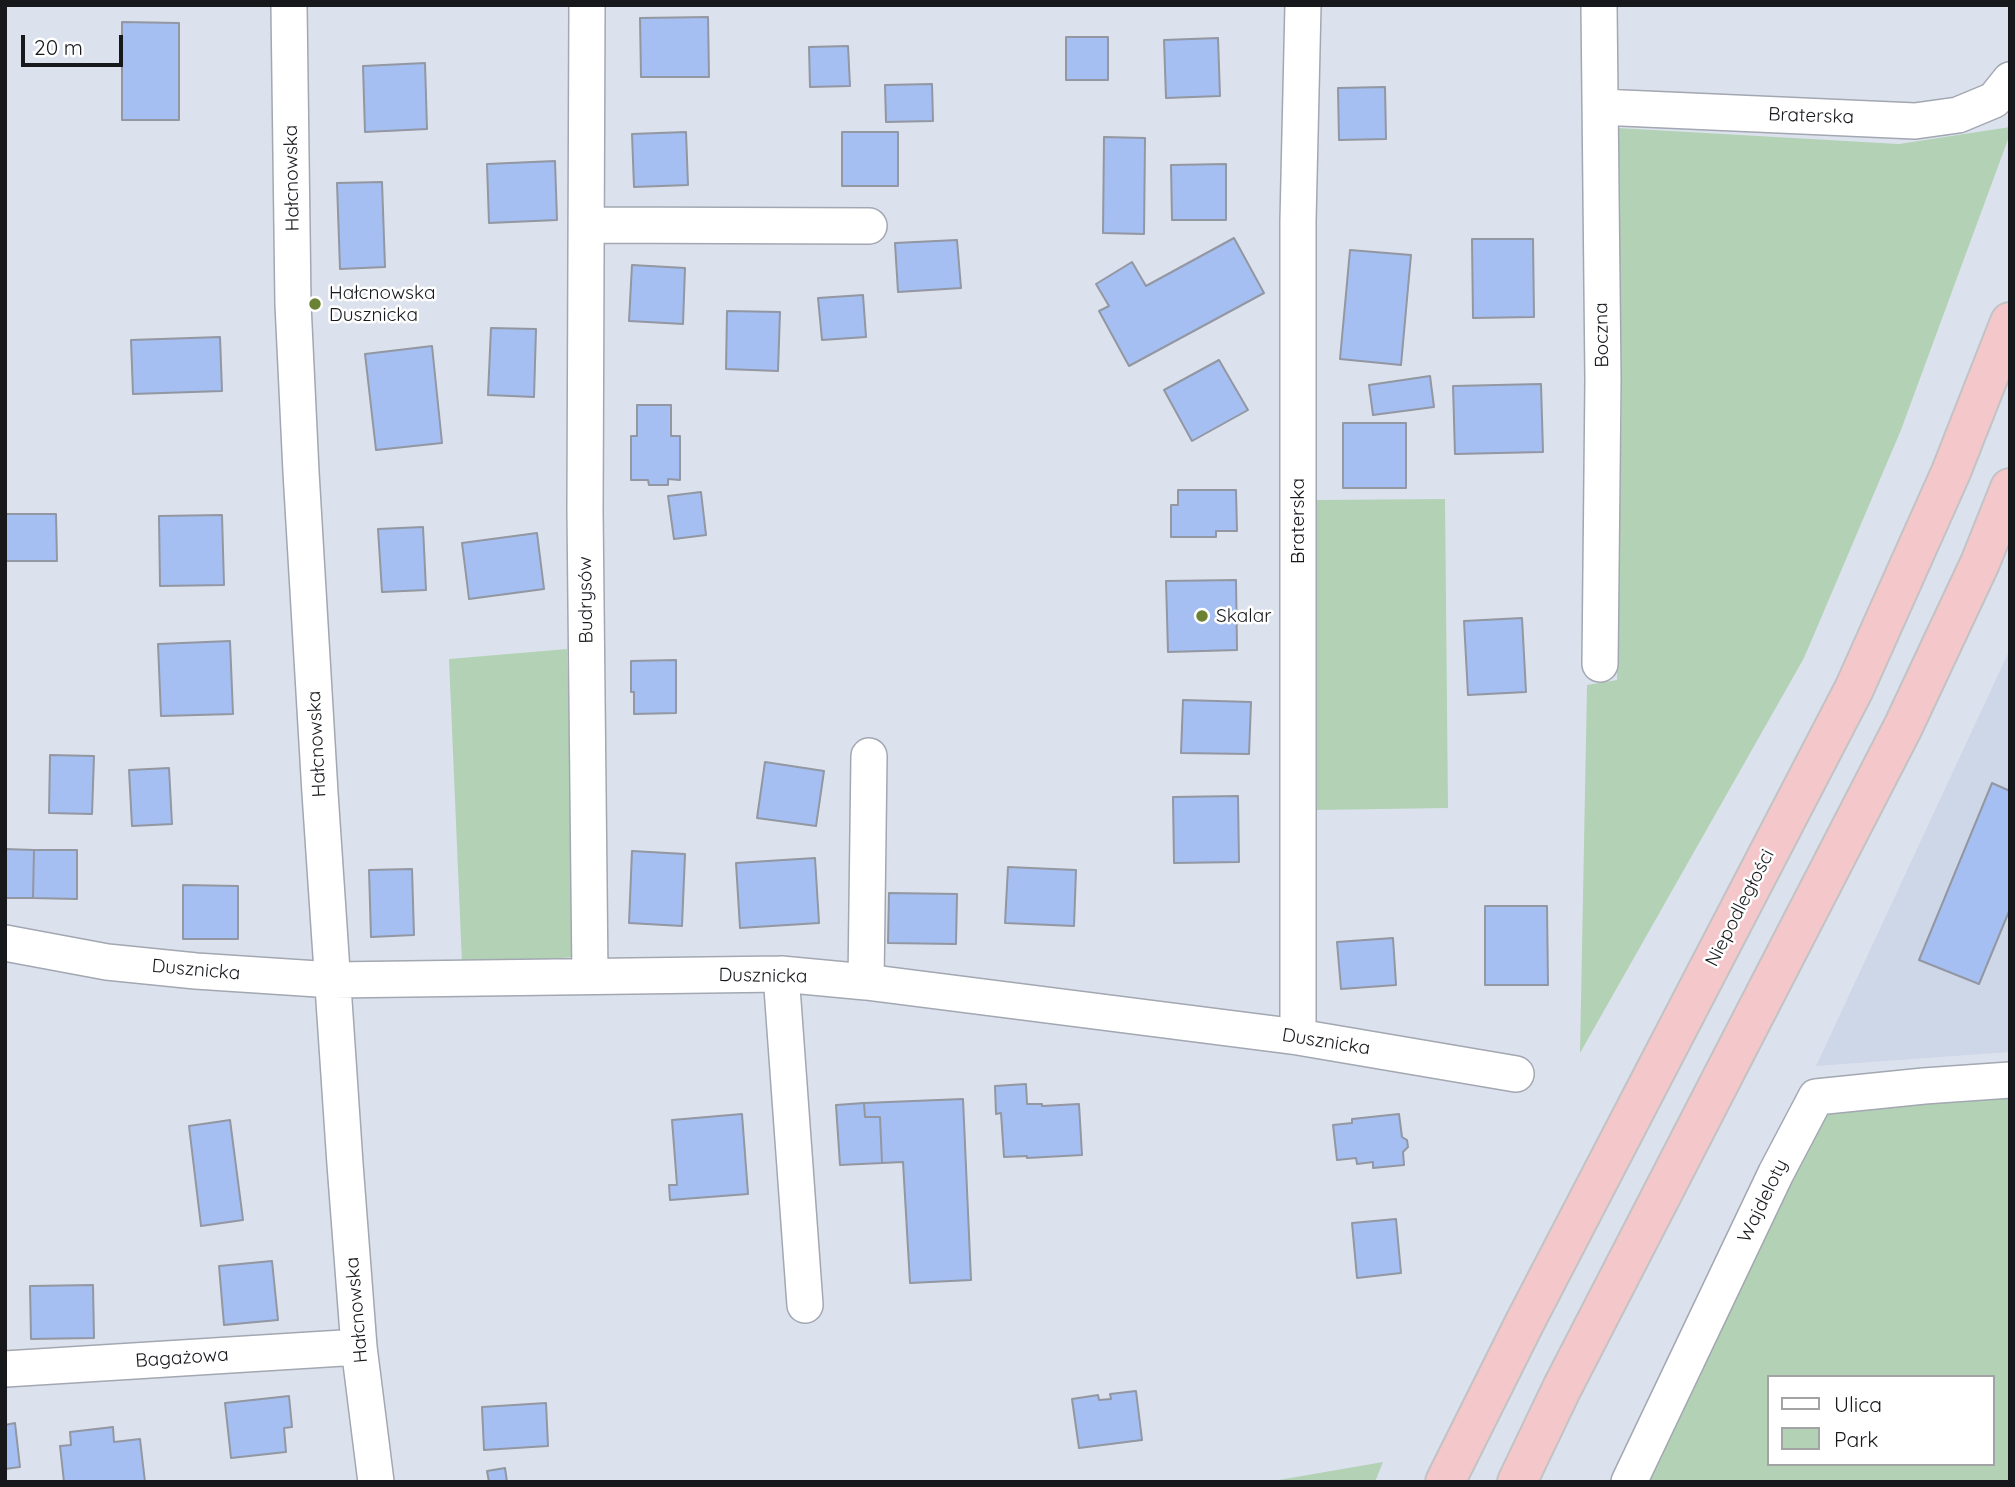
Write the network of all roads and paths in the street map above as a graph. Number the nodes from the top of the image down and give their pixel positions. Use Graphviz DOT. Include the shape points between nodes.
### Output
graph roads {
  1 [pos="289,5"];
  2 [pos="587,5"];
  3 [pos="1303,5"];
  4 [pos="1599,5"];
  5 [pos="2010,80"];
  6 [pos="1600,107"];
  7 [pos="587,225"];
  8 [pos="869,226"];
  9 [pos="2010,322"];
  10 [pos="2010,488"];
  11 [pos="1600,664"];
  12 [pos="869,756"];
  13 [pos="5,943"];
  14 [pos="780,974"];
  15 [pos="590,976"];
  16 [pos="332,980"];
  17 [pos="866,982"];
  18 [pos="1297,1037"];
  19 [pos="1516,1074"];
  20 [pos="2010,1080"];
  21 [pos="805,1305"];
  22 [pos="359,1347"];
  23 [pos="5,1369"];
  24 [pos="376,1482"];
  25 [pos="1445,1482"];
  26 [pos="1517,1482"];
  27 [pos="1629,1482"];
  1 -- 16 [label="street, Hałcnowska" via="293,304"];
  2 -- 7 [label="street, Budrysów"];
  3 -- 18 [label="street, Braterska" via="1298,221"];
  4 -- 6 [label="street, Boczna"];
  5 -- 6 [label="street, Braterska" via="1994,100 1958,115 1914,121"];
  6 -- 11 [label="street, Boczna"];
  7 -- 8 [label="street"];
  7 -- 15 [label="street, Budrysów"];
  9 -- 25 [label="highway, Niepodległości" via="1951,472 1854,689"];
  10 -- 26 [label="highway" via="1903,727"];
  12 -- 17 [label="street"];
  13 -- 16 [label="street, Dusznicka" via="107,962"];
  14 -- 15 [label="street, Dusznicka"];
  14 -- 17 [label="street, Dusznicka"];
  14 -- 21 [label="street"];
  15 -- 16 [label="street, Dusznicka"];
  16 -- 22 [label="street, Hałcnowska"];
  17 -- 18 [label="street, Dusznicka"];
  18 -- 19 [label="street, Dusznicka"];
  20 -- 27 [label="street, Wajdeloty" via="1816,1097"];
  22 -- 23 [label="street, Bagażowa"];
  22 -- 24 [label="street, Hałcnowska"];
}
